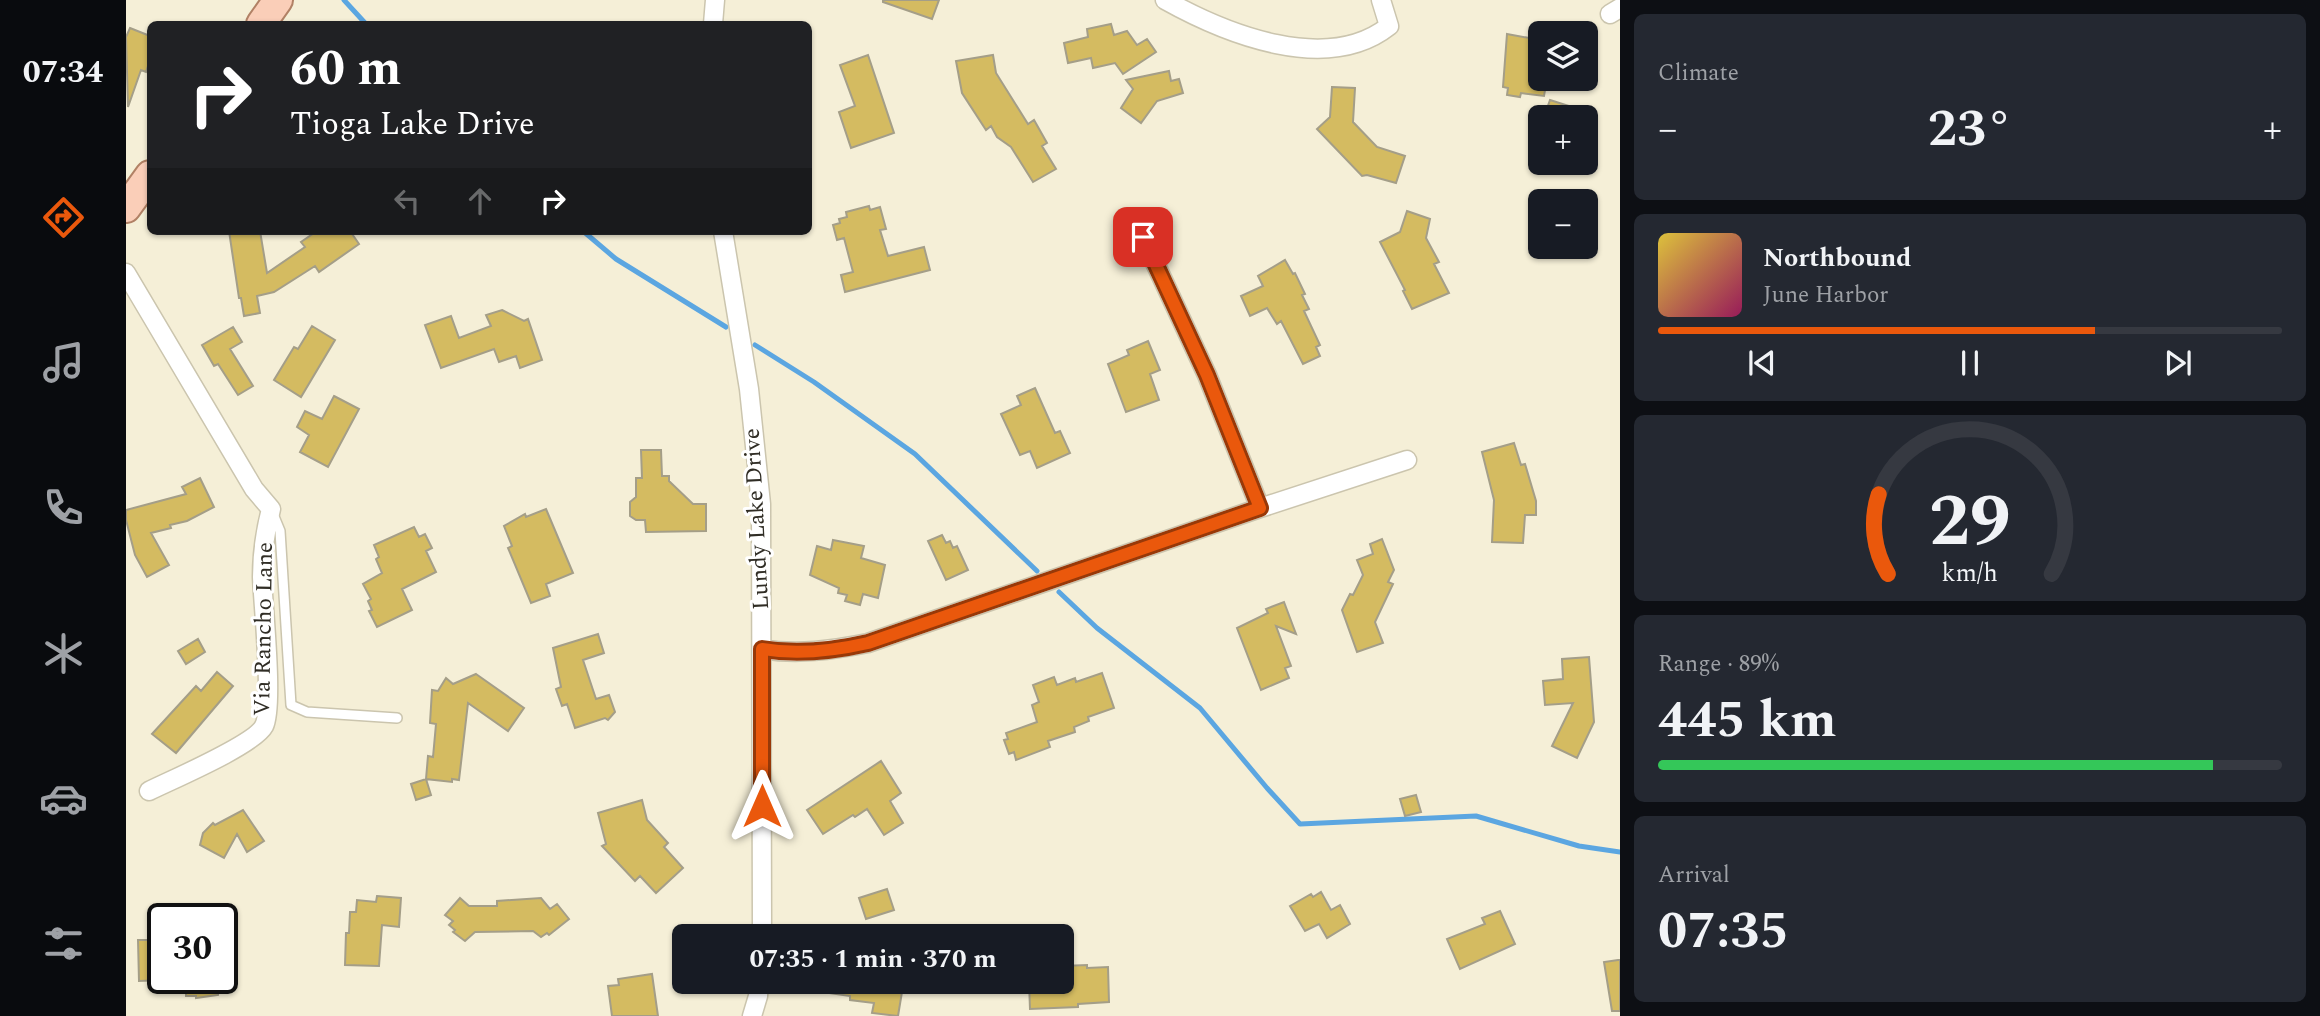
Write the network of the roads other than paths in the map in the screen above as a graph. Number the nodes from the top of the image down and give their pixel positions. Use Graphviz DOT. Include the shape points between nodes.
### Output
graph roads {
  1 [pos="278,0"];
  2 [pos="715,0"];
  3 [pos="1165,0"];
  4 [pos="1381,0"];
  5 [pos="263,21"];
  6 [pos="713,21"];
  7 [pos="147,179"];
  8 [pos="126,208"];
  9 [pos="724,235"];
  10 [pos="1143,237"];
  11 [pos="126,272"];
  12 [pos="1407,460"];
  13 [pos="1260,508"];
  14 [pos="271,509"];
  15 [pos="762,649"];
  16 [pos="397,718"];
  17 [pos="149,792"];
  18 [pos="762,924"];
  19 [pos="758,994"];
  20 [pos="752,1016"];
  1 -- 5 [label="main road"];
  2 -- 6 [label="street"];
  3 -- 4 [label="street" via="1200,19 1279,46 1342,47 1376,36 1389,26"];
  7 -- 8 [label="main road"];
  9 -- 15 [label="street, Lundy Lake Drive" via="749,388 761,504"];
  10 -- 13 [label="street" via="1207,375"];
  11 -- 14 [label="street, Via Rancho Lane" via="254,489"];
  12 -- 13 [label="street"];
  13 -- 15 [label="street" via="868,643 836,650"];
  14 -- 16 [label="lane" via="280,531 291,705 307,712"];
  14 -- 17 [label="street, Via Rancho Lane" via="262,563 268,695 264,726 250,740"];
  15 -- 18 [label="street, Lundy Lake Drive"];
  19 -- 20 [label="street"];
}
